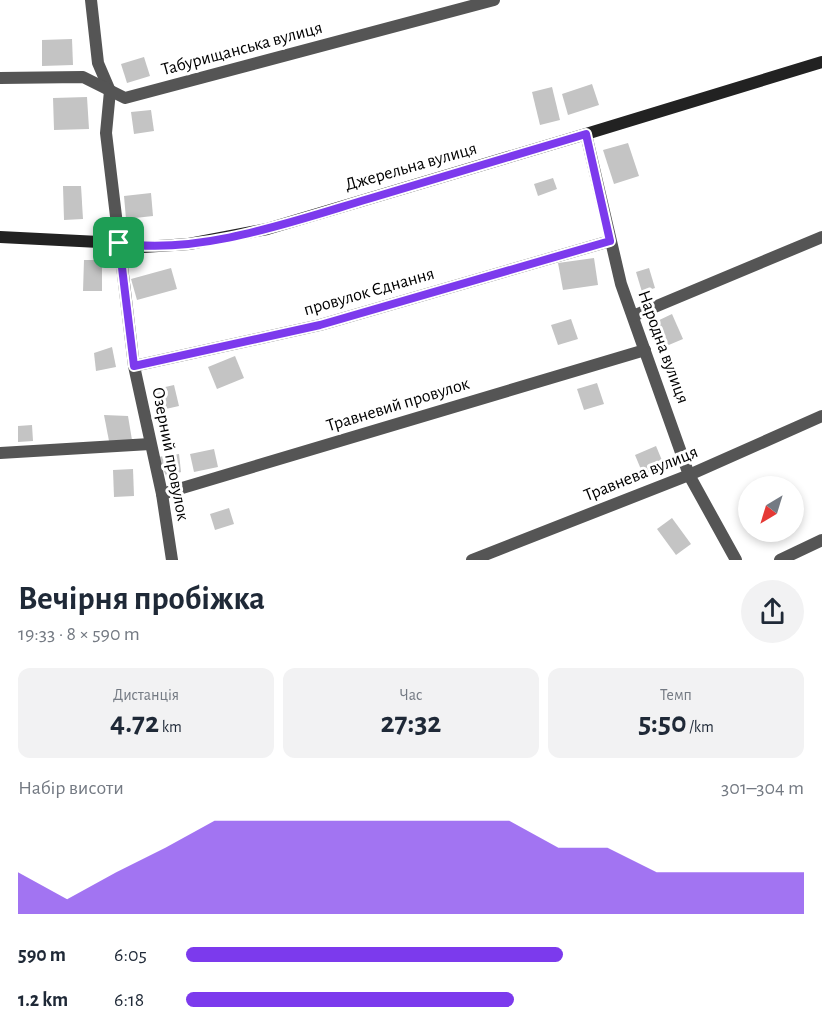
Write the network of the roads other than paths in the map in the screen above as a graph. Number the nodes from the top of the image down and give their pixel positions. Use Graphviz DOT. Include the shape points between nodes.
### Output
graph roads {
  1 [pos="91,0"];
  2 [pos="494,0"];
  3 [pos="822,62"];
  4 [pos="0,78"];
  5 [pos="110,91"];
  6 [pos="586,134"];
  7 [pos="0,237"];
  8 [pos="822,237"];
  9 [pos="610,241"];
  10 [pos="119,243"];
  11 [pos="633,316"];
  12 [pos="645,350"];
  13 [pos="134,366"];
  14 [pos="822,416"];
  15 [pos="150,444"];
  16 [pos="0,453"];
  17 [pos="689,475"];
  18 [pos="162,495"];
  19 [pos="822,540"];
  20 [pos="172,560"];
  21 [pos="472,560"];
  22 [pos="736,560"];
  23 [pos="780,560"];
  1 -- 5 [label="street, Озерний провулок" via="98,63"];
  2 -- 5 [label="street, Табурищанська вулиця" via="125,98"];
  3 -- 6 [label="street, Джерельна вулиця"];
  4 -- 5 [label="street, Табурищанська вулиця" via="83,77"];
  5 -- 10 [label="street, Озерний провулок" via="106,132"];
  6 -- 9 [label="street, Народна вулиця"];
  6 -- 10 [label="street, Джерельна вулиця" via="267,229 189,244 143,247"];
  7 -- 10 [label="street, Джерельна вулиця"];
  8 -- 11 [label="street"];
  9 -- 11 [label="street, Народна вулиця"];
  9 -- 13 [label="street, провулок Єднання" via="320,325"];
  10 -- 13 [label="street, Озерний провулок"];
  11 -- 12 [label="street, Народна вулиця"];
  12 -- 17 [label="street, Народна вулиця"];
  12 -- 18 [label="street, Травневий провулок"];
  13 -- 15 [label="street, Озерний провулок"];
  14 -- 17 [label="street, Травнева вулиця"];
  15 -- 16 [label="street"];
  15 -- 18 [label="street, Озерний провулок"];
  17 -- 21 [label="street, Травнева вулиця"];
  17 -- 22 [label="street, Народна вулиця"];
  18 -- 20 [label="street, Озерний провулок"];
  19 -- 23 [label="street"];
}
